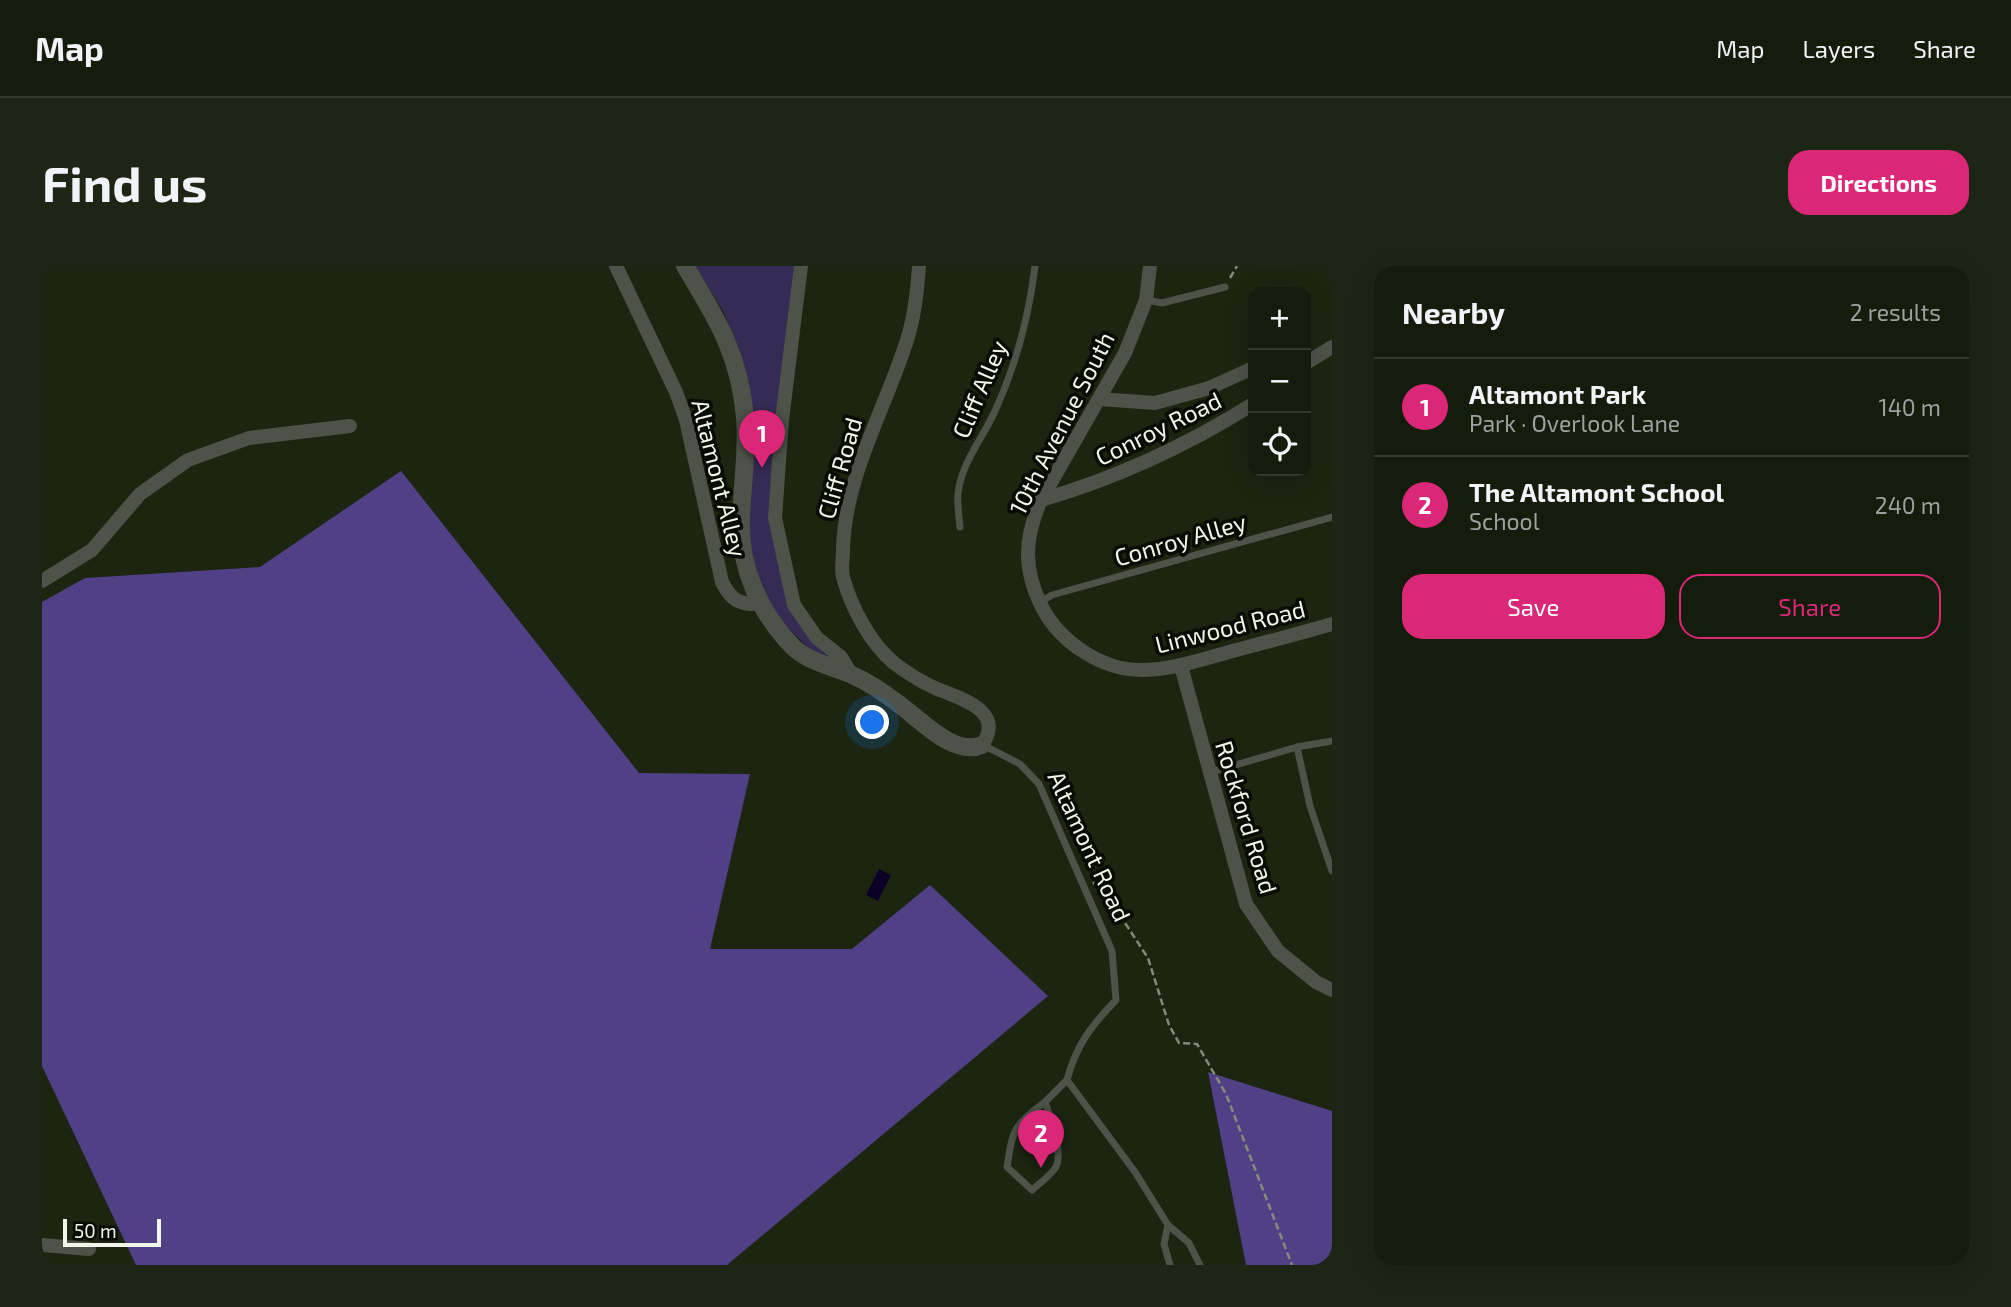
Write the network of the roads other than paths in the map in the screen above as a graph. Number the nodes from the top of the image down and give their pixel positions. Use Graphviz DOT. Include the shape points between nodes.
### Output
graph roads {
  1 [pos="616,266"];
  2 [pos="685,266"];
  3 [pos="801,266"];
  4 [pos="919,266"];
  5 [pos="1035,266"];
  6 [pos="1150,266"];
  7 [pos="1225,287"];
  8 [pos="1146,300"];
  9 [pos="1332,346"];
  10 [pos="1311,348"];
  11 [pos="1311,360"];
  12 [pos="1248,370"];
  13 [pos="1099,399"];
  14 [pos="1248,407"];
  15 [pos="350,426"];
  16 [pos="1041,500"];
  17 [pos="1332,517"];
  18 [pos="960,527"];
  19 [pos="42,581"];
  20 [pos="1040,602"];
  21 [pos="760,604"];
  22 [pos="1332,624"];
  23 [pos="1181,666"];
  24 [pos="851,674"];
  25 [pos="1332,741"];
  26 [pos="982,745"];
  27 [pos="1297,747"];
  28 [pos="1208,773"];
  29 [pos="1332,871"];
  30 [pos="1332,990"];
  31 [pos="1067,1080"];
  32 [pos="1045,1102"];
  33 [pos="1168,1225"];
  34 [pos="42,1245"];
  35 [pos="89,1249"];
  36 [pos="1170,1265"];
  37 [pos="1200,1265"];
  1 -- 21 [label="street, Altamont Alley" via="676,392 722,582 738,603"];
  2 -- 21 [label="street, Altamont Road" via="719,321 734,361 745,418 741,537 750,584"];
  3 -- 24 [label="street" via="775,518 794,605"];
  4 -- 26 [label="street, Cliff Road" via="905,347 863,455 843,522 843,575 860,618 891,661 911,676 968,701 988,720"];
  5 -- 18 [label="lane, Cliff Alley" via="1018,351 995,412 967,463 958,494"];
  6 -- 8 [label="street, 10th Avenue South"];
  7 -- 8 [label="lane" via="1162,303"];
  8 -- 13 [label="street, 10th Avenue South" via="1125,353"];
  9 -- 10 [label="street"];
  9 -- 11 [label="street"];
  12 -- 13 [label="street" via="1209,388 1154,402"];
  13 -- 16 [label="street, 10th Avenue South"];
  14 -- 16 [label="street, Conroy Road" via="1181,446 1094,485"];
  15 -- 19 [label="street" via="249,438 188,460 140,494 92,550"];
  16 -- 20 [label="street, 10th Avenue South" via="1030,524 1027,558"];
  17 -- 20 [label="lane, Conroy Alley"];
  20 -- 23 [label="street, Linwood Road" via="1050,622 1069,642 1103,662 1139,670"];
  21 -- 24 [label="street, Altamont Road" via="796,649"];
  22 -- 23 [label="street, Linwood Road"];
  23 -- 28 [label="street, Rockford Road"];
  24 -- 26 [label="street, Altamont Road" via="955,744 964,748"];
  25 -- 27 [label="lane"];
  26 -- 31 [label="lane, Altamont Road" via="1020,764 1039,784 1112,951 1116,1000 1090,1027"];
  27 -- 28 [label="lane"];
  27 -- 29 [label="lane" via="1310,806"];
  28 -- 30 [label="street, Rockford Road" via="1246,904 1278,951"];
  31 -- 32 [label="lane"];
  31 -- 33 [label="lane"];
  32 -- 32 [label="lane" via="1058,1156 1055,1168 1032,1190 1007,1167 1013,1134 1021,1120"];
  33 -- 36 [label="lane" via="1164,1244"];
  33 -- 37 [label="lane" via="1189,1243"];
  34 -- 35 [label="street"];
}
